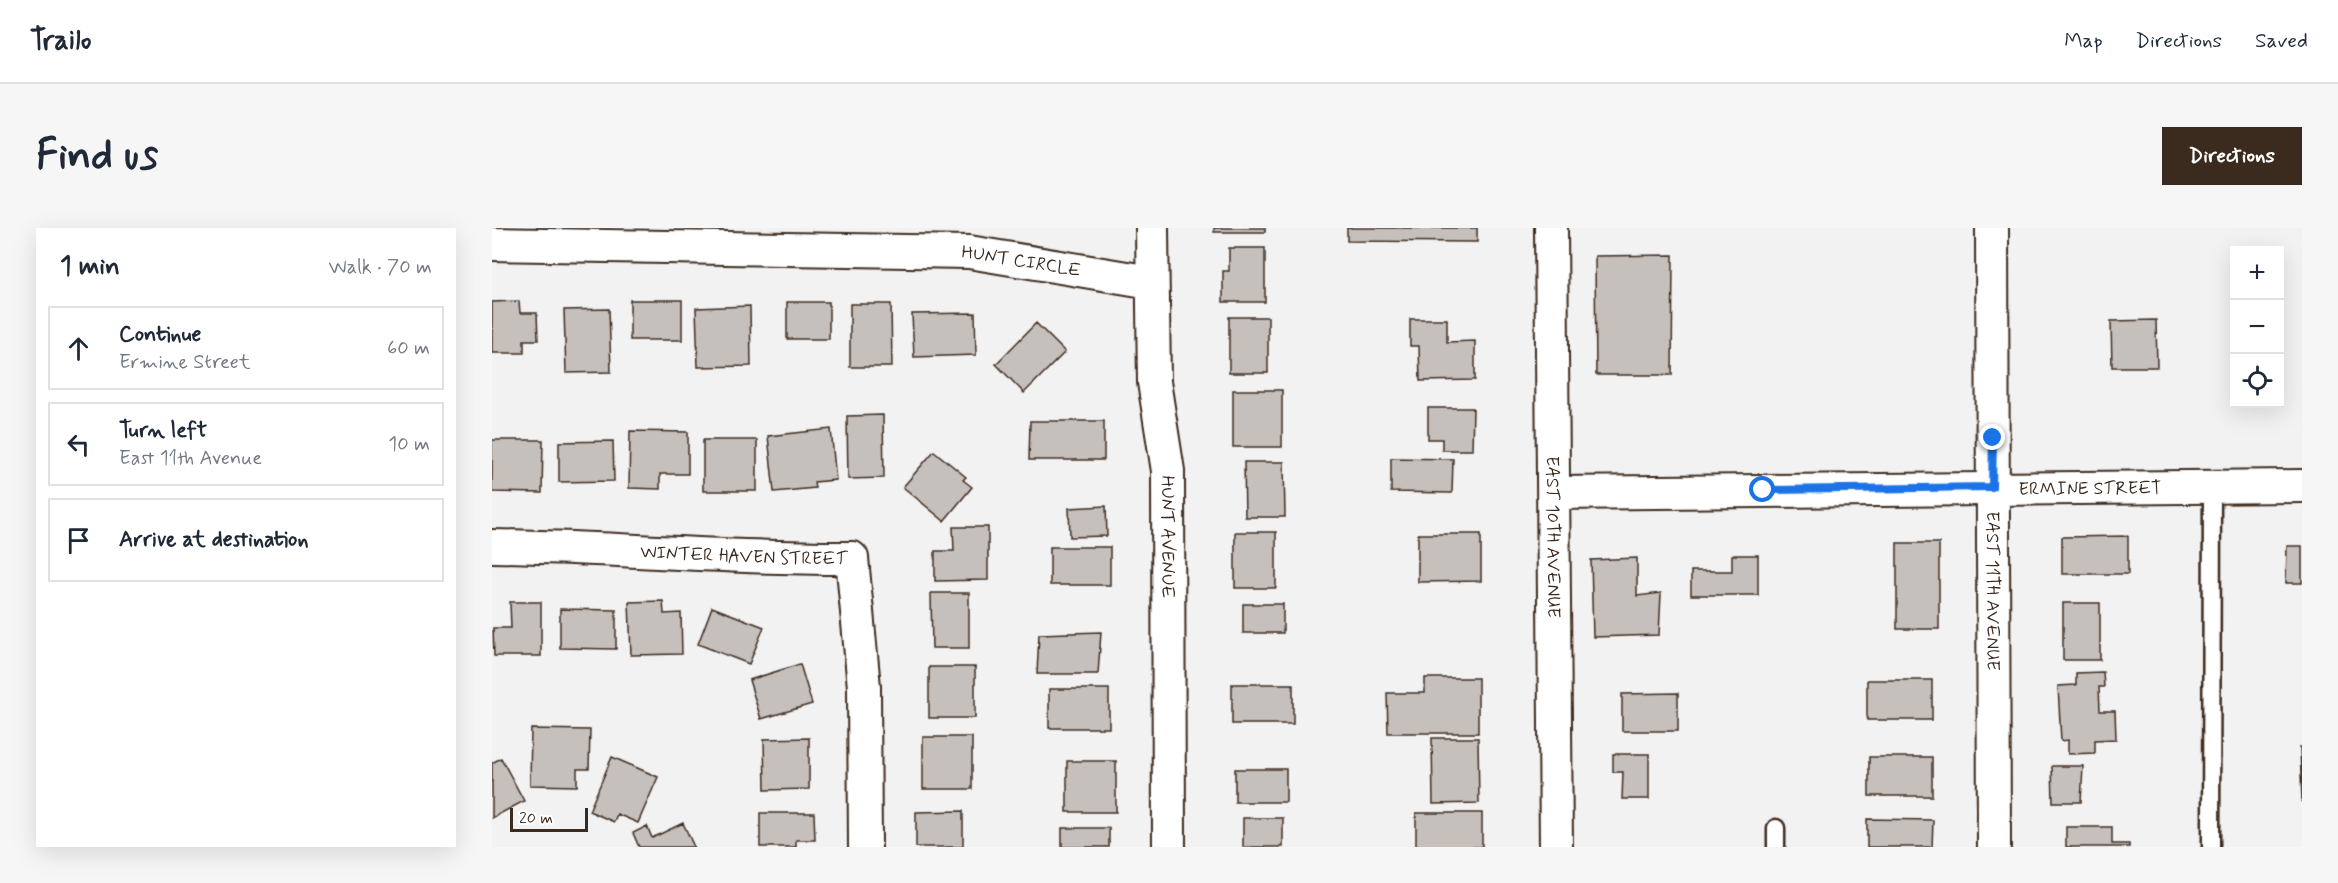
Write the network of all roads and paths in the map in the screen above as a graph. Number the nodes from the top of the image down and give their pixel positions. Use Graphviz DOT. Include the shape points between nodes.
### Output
graph roads {
  1 [pos="1152,228"];
  2 [pos="1551,228"];
  3 [pos="1992,228"];
  4 [pos="492,244"];
  5 [pos="1151,282"];
  6 [pos="2212,486"];
  7 [pos="2302,486"];
  8 [pos="1992,487"];
  9 [pos="1554,493"];
  10 [pos="492,546"];
  11 [pos="1776,828"];
  12 [pos="865,847"];
  13 [pos="1169,847"];
  14 [pos="1556,847"];
  15 [pos="1776,847"];
  16 [pos="1994,847"];
  17 [pos="2211,847"];
  1 -- 5 [label="street, HUNT AVENUE"];
  2 -- 9 [label="street, EAST 10TH AVENUE"];
  3 -- 8 [label="street, EAST 11TH AVENUE"];
  4 -- 5 [label="street, HUNT CIRCLE" via="969,252"];
  5 -- 13 [label="street, HUNT AVENUE" via="1154,382 1168,471"];
  6 -- 7 [label="street, ERMINE STREET"];
  6 -- 8 [label="street, ERMINE STREET"];
  6 -- 17 [label="lane"];
  8 -- 9 [label="street, ERMINE STREET"];
  8 -- 16 [label="street, EAST 11TH AVENUE"];
  9 -- 14 [label="street, EAST 10TH AVENUE"];
  10 -- 12 [label="street, WINTER HAVEN STREET" via="588,547 790,559 852,558 864,687"];
  11 -- 15 [label="lane"];
}
